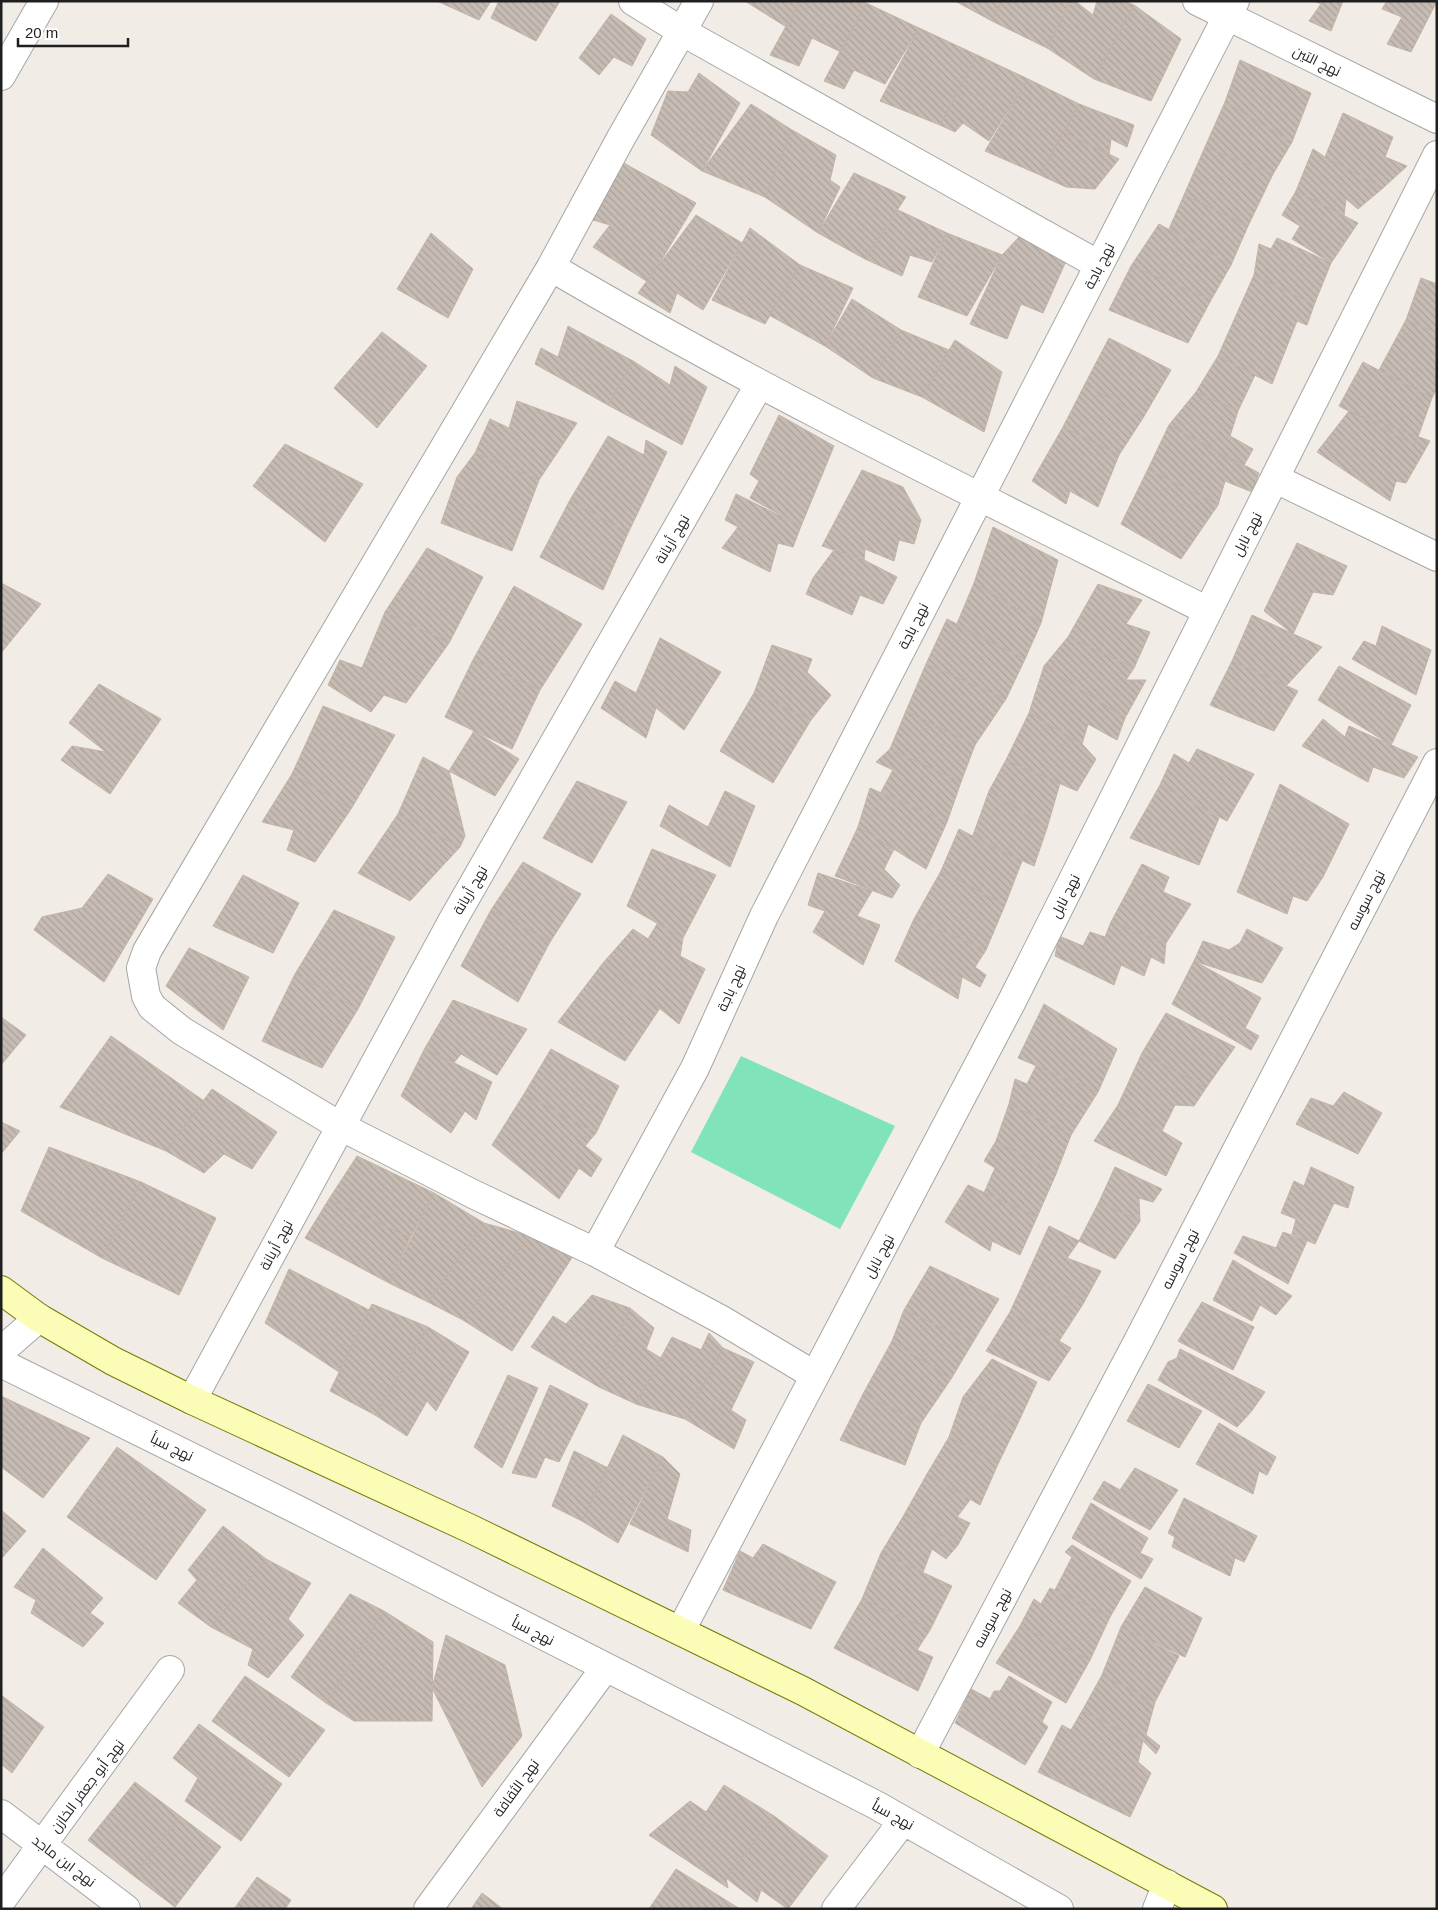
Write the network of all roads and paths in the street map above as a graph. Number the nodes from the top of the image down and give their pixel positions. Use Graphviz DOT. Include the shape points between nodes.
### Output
graph roads {
  1 [pos="44,1"];
  2 [pos="633,1"];
  3 [pos="699,1"];
  4 [pos="1197,1"];
  5 [pos="1230,9"];
  6 [pos="683,32"];
  7 [pos="1,76"];
  8 [pos="1437,119"];
  9 [pos="1437,155"];
  10 [pos="1100,265"];
  11 [pos="551,268"];
  12 [pos="759,385"];
  13 [pos="1276,479"];
  14 [pos="979,497"];
  15 [pos="1437,557"];
  16 [pos="1208,611"];
  17 [pos="1437,763"];
  18 [pos="340,1126"];
  19 [pos="595,1252"];
  20 [pos="1,1290"];
  21 [pos="39,1318"];
  22 [pos="1,1351"];
  23 [pos="1,1363"];
  24 [pos="814,1375"];
  25 [pos="192,1400"];
  26 [pos="681,1630"];
  27 [pos="605,1668"];
  28 [pos="170,1670"];
  29 [pos="920,1754"];
  30 [pos="1,1814"];
  31 [pos="903,1821"];
  32 [pos="43,1845"];
  33 [pos="1162,1896"];
  34 [pos="1,1901"];
  35 [pos="126,1909"];
  36 [pos="428,1909"];
  37 [pos="836,1909"];
  38 [pos="1059,1909"];
  39 [pos="1212,1909"];
  1 -- 7 [label="street"];
  2 -- 6 [label="street"];
  3 -- 6 [label="street"];
  4 -- 5 [label="street, نهج التين"];
  5 -- 8 [label="street, نهج التين"];
  5 -- 10 [label="street, نهج باجة"];
  6 -- 10 [label="street"];
  6 -- 11 [label="street"];
  9 -- 13 [label="street, نهج نابل"];
  10 -- 14 [label="street, نهج باجة"];
  11 -- 12 [label="street"];
  11 -- 18 [label="street" via="147,951 142,968 146,996 160,1014 182,1031"];
  12 -- 14 [label="street"];
  12 -- 18 [label="street, نهج أريانة" via="458,910"];
  13 -- 15 [label="street"];
  13 -- 16 [label="street, نهج نابل"];
  14 -- 16 [label="street"];
  14 -- 19 [label="street, نهج باجة" via="764,916 695,1068"];
  16 -- 24 [label="street, نهج نابل" via="1011,1003"];
  17 -- 29 [label="street, نهج سوسه"];
  18 -- 19 [label="street"];
  18 -- 25 [label="street, نهج أريانة"];
  19 -- 24 [label="street" via="720,1319"];
  20 -- 21 [label="street"];
  21 -- 22 [label="street"];
  21 -- 25 [label="street" via="113,1361"];
  23 -- 27 [label="street, نهج سبأ" via="298,1510"];
  24 -- 26 [label="street, نهج نابل"];
  25 -- 26 [label="street"];
  26 -- 29 [label="street"];
  27 -- 31 [label="street, نهج سبأ"];
  27 -- 36 [label="street, نهج الثقافة"];
  28 -- 32 [label="street, نهج أبو جعفر الخازن"];
  29 -- 33 [label="street"];
  30 -- 32 [label="street, نهج ابن ماجد"];
  31 -- 37 [label="street"];
  31 -- 38 [label="street, نهج سبأ"];
  32 -- 34 [label="street, نهج أبو جعفر الخازن"];
  32 -- 35 [label="street, نهج ابن ماجد"];
  33 -- 39 [label="street"];
}
